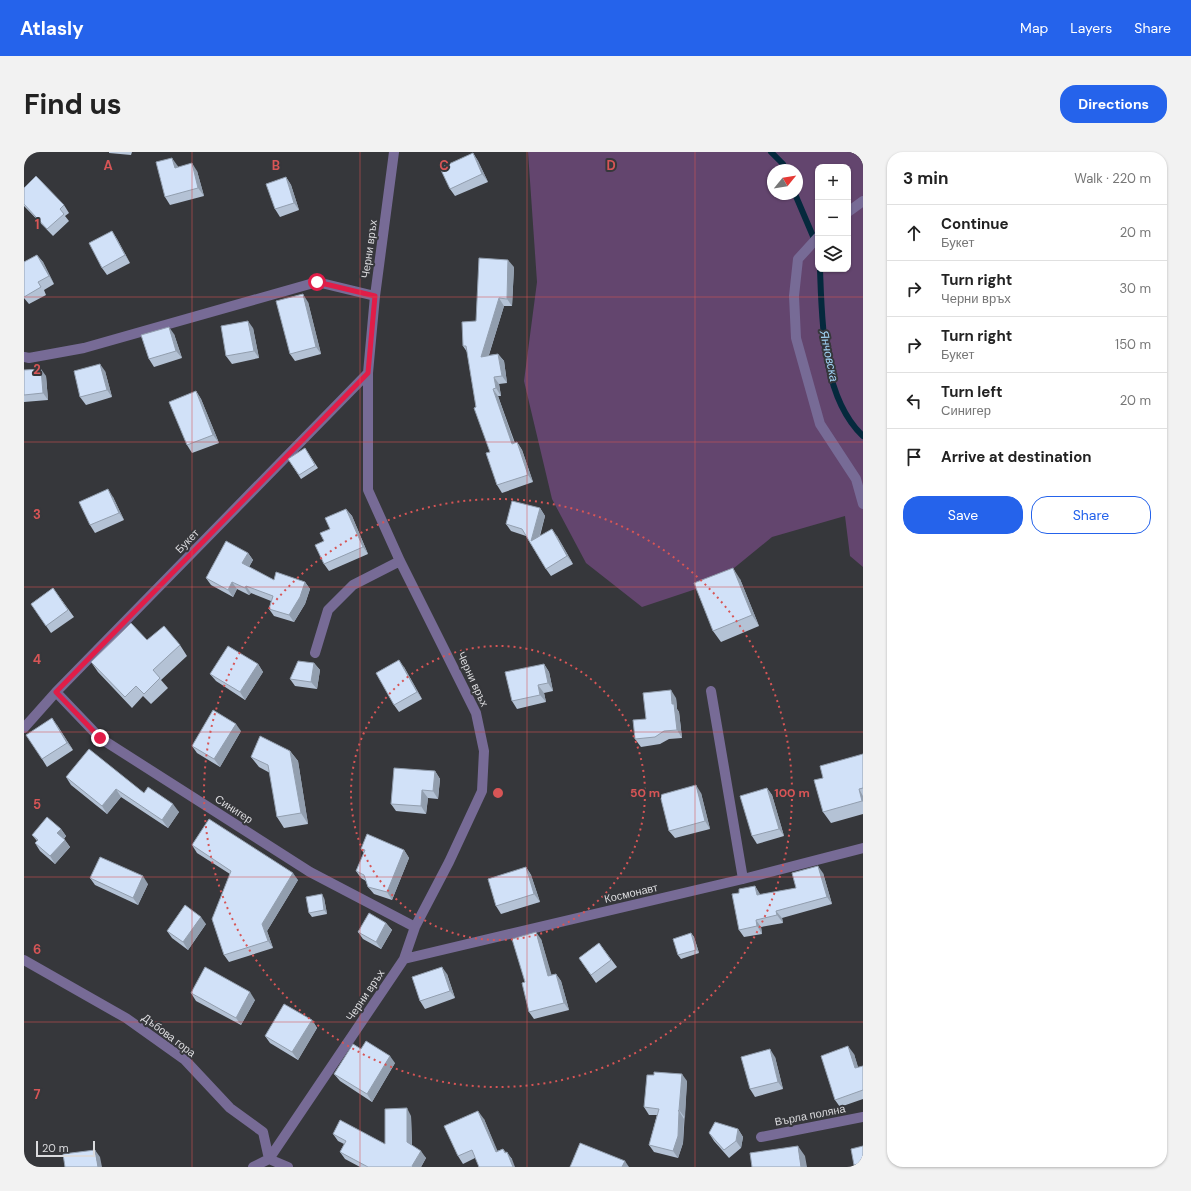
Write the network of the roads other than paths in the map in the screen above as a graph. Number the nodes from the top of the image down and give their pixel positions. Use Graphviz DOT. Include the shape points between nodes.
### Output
graph roads {
  1 [pos="394,152"];
  2 [pos="863,201"];
  3 [pos="851,210"];
  4 [pos="815,240"];
  5 [pos="375,296"];
  6 [pos="24,357"];
  7 [pos="368,373"];
  8 [pos="863,504"];
  9 [pos="400,561"];
  10 [pos="315,653"];
  11 [pos="711,691"];
  12 [pos="56,692"];
  13 [pos="24,728"];
  14 [pos="863,848"];
  15 [pos="743,879"];
  16 [pos="415,927"];
  17 [pos="404,959"];
  18 [pos="24,960"];
  19 [pos="863,1117"];
  20 [pos="761,1137"];
  21 [pos="269,1159"];
  22 [pos="253,1167"];
  23 [pos="288,1167"];
  1 -- 5 [label="street, Черни връх"];
  2 -- 3 [label="street"];
  4 -- 8 [label="street" via="798,259 794,296 796,338 820,424 856,479"];
  5 -- 6 [label="street" via="317,282 84,348"];
  5 -- 7 [label="street, Черни връх"];
  7 -- 9 [label="street, Черни връх" via="368,490"];
  7 -- 12 [label="street, Букет"];
  9 -- 10 [label="street" via="353,585 328,610"];
  9 -- 16 [label="street, Черни връх" via="476,713 484,751 482,791"];
  11 -- 15 [label="street"];
  12 -- 13 [label="street, Букет"];
  12 -- 16 [label="street, Синигер" via="100,738 310,872"];
  14 -- 15 [label="street, Космонавт"];
  15 -- 17 [label="street, Космонавт"];
  16 -- 17 [label="street, Черни връх"];
  17 -- 21 [label="street, Черни връх"];
  18 -- 21 [label="street, Дъбова гора" via="126,1018 185,1060 230,1108 263,1132"];
  19 -- 20 [label="street, Върла поляна"];
  21 -- 22 [label="street, Черни връх"];
  21 -- 23 [label="street"];
}
